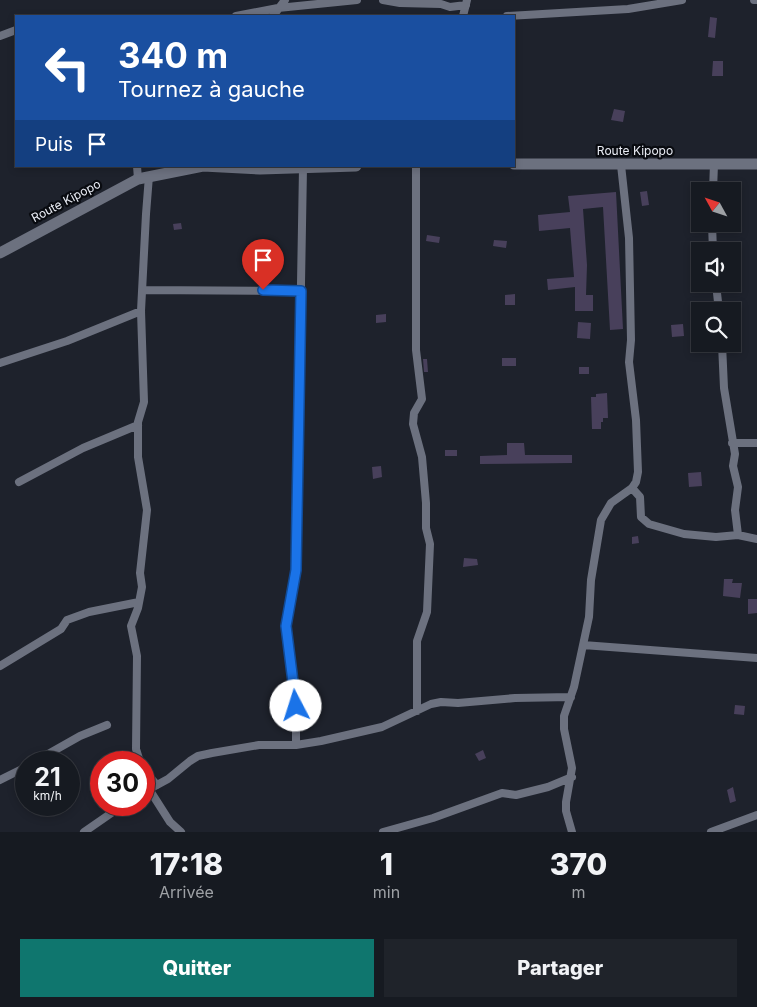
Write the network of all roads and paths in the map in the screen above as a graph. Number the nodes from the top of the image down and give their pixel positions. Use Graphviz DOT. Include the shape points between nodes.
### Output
graph roads {
  1 [pos="285,0"];
  2 [pos="356,0"];
  3 [pos="383,0"];
  4 [pos="682,0"];
  5 [pos="466,3"];
  6 [pos="278,8"];
  7 [pos="241,15"];
  8 [pos="274,15"];
  9 [pos="515,16"];
  10 [pos="15,30"];
  11 [pos="0,36"];
  12 [pos="515,164"];
  13 [pos="714,164"];
  14 [pos="757,164"];
  15 [pos="621,165"];
  16 [pos="138,167"];
  17 [pos="198,167"];
  18 [pos="222,167"];
  19 [pos="330,167"];
  20 [pos="416,167"];
  21 [pos="303,168"];
  22 [pos="144,178"];
  23 [pos="713,182"];
  24 [pos="0,252"];
  25 [pos="143,290"];
  26 [pos="301,291"];
  27 [pos="141,311"];
  28 [pos="722,352"];
  29 [pos="0,363"];
  30 [pos="138,425"];
  31 [pos="732,443"];
  32 [pos="757,443"];
  33 [pos="19,482"];
  34 [pos="632,488"];
  35 [pos="738,535"];
  36 [pos="757,539"];
  37 [pos="139,602"];
  38 [pos="583,645"];
  39 [pos="757,658"];
  40 [pos="0,666"];
  41 [pos="571,697"];
  42 [pos="417,711"];
  43 [pos="108,725"];
  44 [pos="296,745"];
  45 [pos="53,751"];
  46 [pos="137,751"];
  47 [pos="15,772"];
  48 [pos="572,777"];
  49 [pos="0,780"];
  50 [pos="155,783"];
  51 [pos="157,785"];
  52 [pos="155,802"];
  53 [pos="757,815"];
  54 [pos="107,816"];
  55 [pos="84,832"];
  56 [pos="181,832"];
  57 [pos="384,832"];
  58 [pos="572,832"];
  59 [pos="711,832"];
  1 -- 6 [label="street"];
  2 -- 6 [label="street"];
  3 -- 5 [label="street" via="450,7"];
  4 -- 9 [label="street" via="628,9"];
  6 -- 7 [label="street"];
  6 -- 8 [label="street"];
  10 -- 11 [label="street"];
  12 -- 15 [label="main road, Route Kipopo"];
  13 -- 14 [label="main road, Route Kipopo"];
  13 -- 15 [label="main road, Route Kipopo"];
  13 -- 23 [label="street"];
  15 -- 34 [label="street" via="629,238 629,362 638,472"];
  16 -- 22 [label="street"];
  17 -- 22 [label="main road, Route Kipopo"];
  18 -- 21 [label="main road, Route Kipopo"];
  19 -- 21 [label="main road, Route Kipopo"];
  20 -- 42 [label="street" via="416,350 422,399 414,413 413,424 422,457 430,544 427,612 417,641"];
  21 -- 26 [label="street"];
  22 -- 24 [label="main road, Route Kipopo"];
  22 -- 25 [label="street"];
  25 -- 26 [label="street"];
  25 -- 27 [label="street"];
  26 -- 44 [label="street" via="296,570 286,626 296,706"];
  27 -- 29 [label="street" via="67,341"];
  27 -- 30 [label="street" via="144,402"];
  28 -- 31 [label="street"];
  30 -- 33 [label="street" via="83,448"];
  30 -- 37 [label="street" via="138,457 147,510"];
  31 -- 32 [label="street"];
  31 -- 35 [label="street" via="738,487"];
  34 -- 35 [label="street" via="640,497 642,517 649,524 684,534"];
  34 -- 38 [label="street" via="607,508 601,520 590,617"];
  35 -- 36 [label="street"];
  37 -- 40 [label="street" via="89,612 68,620 61,629"];
  37 -- 46 [label="street" via="131,626 137,656"];
  38 -- 39 [label="street"];
  38 -- 41 [label="street"];
  41 -- 42 [label="street" via="441,702"];
  41 -- 48 [label="street" via="564,722"];
  42 -- 44 [label="street" via="382,727"];
  43 -- 45 [label="street"];
  44 -- 51 [label="street" via="259,745 198,756"];
  47 -- 49 [label="street"];
  48 -- 57 [label="street" via="516,795 502,792"];
  48 -- 58 [label="street" via="566,802"];
  50 -- 51 [label="street"];
  52 -- 56 [label="street"];
  53 -- 59 [label="street"];
  54 -- 55 [label="street"];
}
